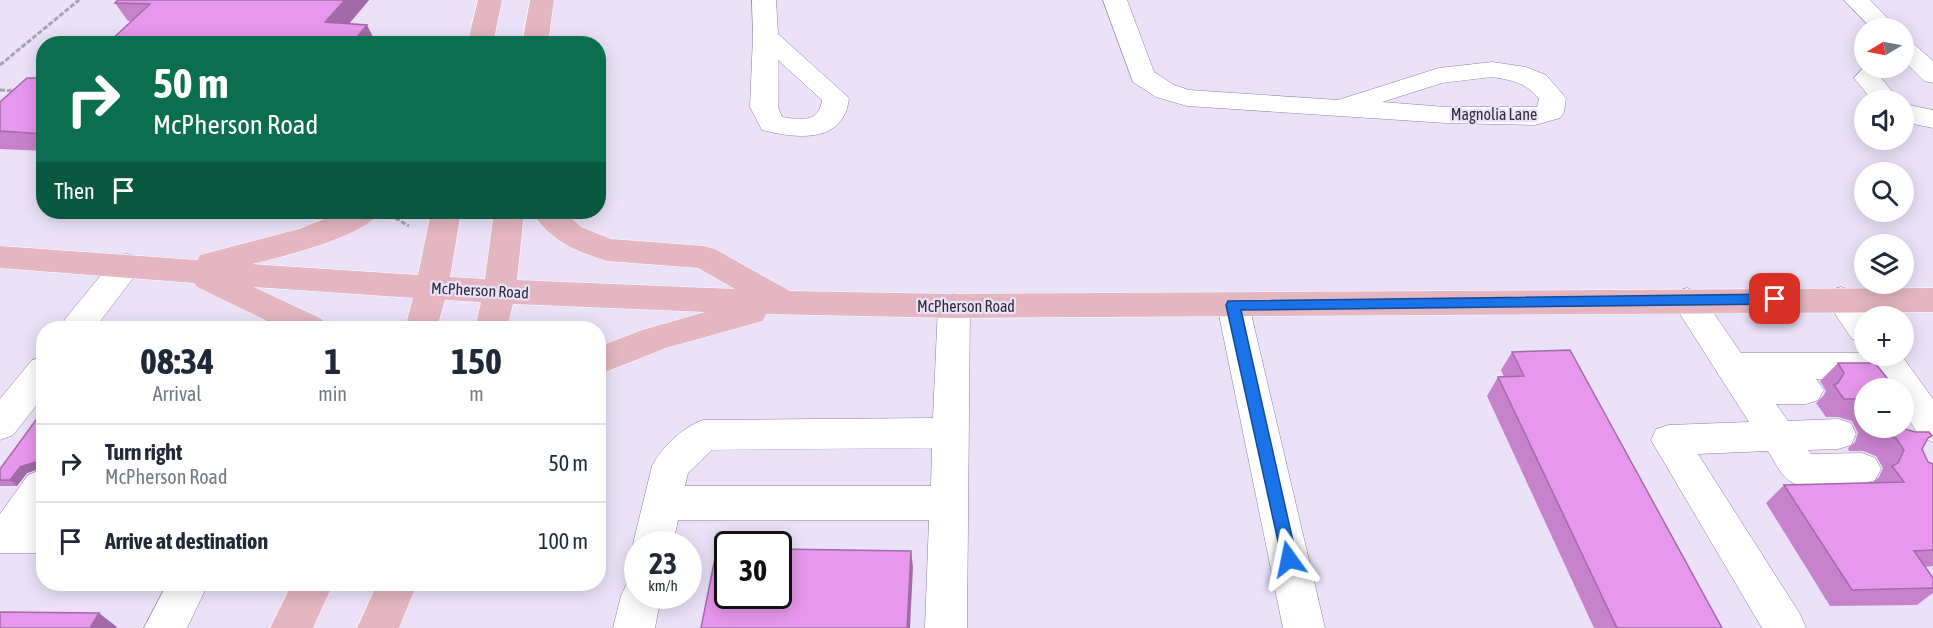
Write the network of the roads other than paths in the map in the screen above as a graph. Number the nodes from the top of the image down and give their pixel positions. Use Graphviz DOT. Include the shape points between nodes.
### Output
graph roads {
  1 [pos="490,0"];
  2 [pos="542,0"];
  3 [pos="764,0"];
  4 [pos="1115,0"];
  5 [pos="1856,0"];
  6 [pos="1875,18"];
  7 [pos="482,36"];
  8 [pos="536,36"];
  9 [pos="766,36"];
  10 [pos="1914,57"];
  11 [pos="1933,75"];
  12 [pos="1867,78"];
  13 [pos="1877,90"];
  14 [pos="1340,108"];
  15 [pos="1914,116"];
  16 [pos="1933,119"];
  17 [pos="353,219"];
  18 [pos="445,219"];
  19 [pos="508,219"];
  20 [pos="554,219"];
  21 [pos="0,257"];
  22 [pos="127,266"];
  23 [pos="187,270"];
  24 [pos="432,288"];
  25 [pos="500,291"];
  26 [pos="1841,299"];
  27 [pos="1687,300"];
  28 [pos="1933,300"];
  29 [pos="785,303"];
  30 [pos="1233,305"];
  31 [pos="954,306"];
  32 [pos="1854,317"];
  33 [pos="83,321"];
  34 [pos="295,321"];
  35 [pos="423,321"];
  36 [pos="493,321"];
  37 [pos="606,358"];
  38 [pos="1854,365"];
  39 [pos="1890,366"];
  40 [pos="1739,379"];
  41 [pos="36,380"];
  42 [pos="1806,390"];
  43 [pos="16,405"];
  44 [pos="1933,427"];
  45 [pos="1933,431"];
  46 [pos="1914,432"];
  47 [pos="952,433"];
  48 [pos="1838,434"];
  49 [pos="1778,436"];
  50 [pos="1862,469"];
  51 [pos="36,496"];
  52 [pos="950,502"];
  53 [pos="662,503"];
  54 [pos="656,531"];
  55 [pos="17,536"];
  56 [pos="184,591"];
  57 [pos="310,591"];
  58 [pos="638,609"];
  59 [pos="165,628"];
  60 [pos="291,628"];
  61 [pos="634,628"];
  62 [pos="946,628"];
  63 [pos="1304,628"];
  64 [pos="1785,628"];
  1 -- 7 [label="main road"];
  2 -- 8 [label="main road"];
  3 -- 9 [label="street"];
  4 -- 14 [label="street, Magnolia Lane" via="1142,76 1165,91 1187,98"];
  5 -- 6 [label="street"];
  10 -- 11 [label="street"];
  12 -- 13 [label="street"];
  14 -- 14 [label="street, Magnolia Lane" via="1536,117 1550,112 1553,98 1538,81 1516,72 1478,69 1442,75"];
  15 -- 16 [label="street"];
  17 -- 23 [label="main road" via="304,238"];
  18 -- 24 [label="main road"];
  19 -- 25 [label="main road"];
  20 -- 29 [label="main road" via="570,235 607,250 704,257"];
  21 -- 22 [label="main road, McPherson Road"];
  22 -- 23 [label="main road, McPherson Road"];
  22 -- 33 [label="street"];
  23 -- 24 [label="main road, McPherson Road"];
  23 -- 34 [label="main road"];
  24 -- 25 [label="main road, McPherson Road"];
  24 -- 35 [label="main road"];
  25 -- 29 [label="main road, McPherson Road"];
  25 -- 36 [label="main road"];
  26 -- 27 [label="main road, McPherson Road"];
  26 -- 28 [label="main road, McPherson Road"];
  26 -- 32 [label="street"];
  27 -- 30 [label="main road, McPherson Road"];
  27 -- 40 [label="street"];
  29 -- 31 [label="main road, McPherson Road"];
  29 -- 37 [label="main road" via="684,330"];
  30 -- 31 [label="main road, McPherson Road"];
  30 -- 63 [label="street"];
  31 -- 47 [label="street"];
  38 -- 40 [label="street"];
  39 -- 44 [label="street"];
  40 -- 42 [label="street"];
  40 -- 49 [label="street"];
  41 -- 43 [label="street"];
  45 -- 46 [label="street"];
  47 -- 52 [label="street"];
  47 -- 53 [label="street" via="703,435 671,466"];
  48 -- 49 [label="street"];
  49 -- 50 [label="street" via="1801,470"];
  49 -- 64 [label="street" via="1669,440"];
  51 -- 55 [label="street"];
  52 -- 53 [label="street"];
  52 -- 62 [label="street"];
  53 -- 54 [label="street"];
  56 -- 59 [label="street"];
  57 -- 60 [label="main road"];
  58 -- 61 [label="street"];
}
